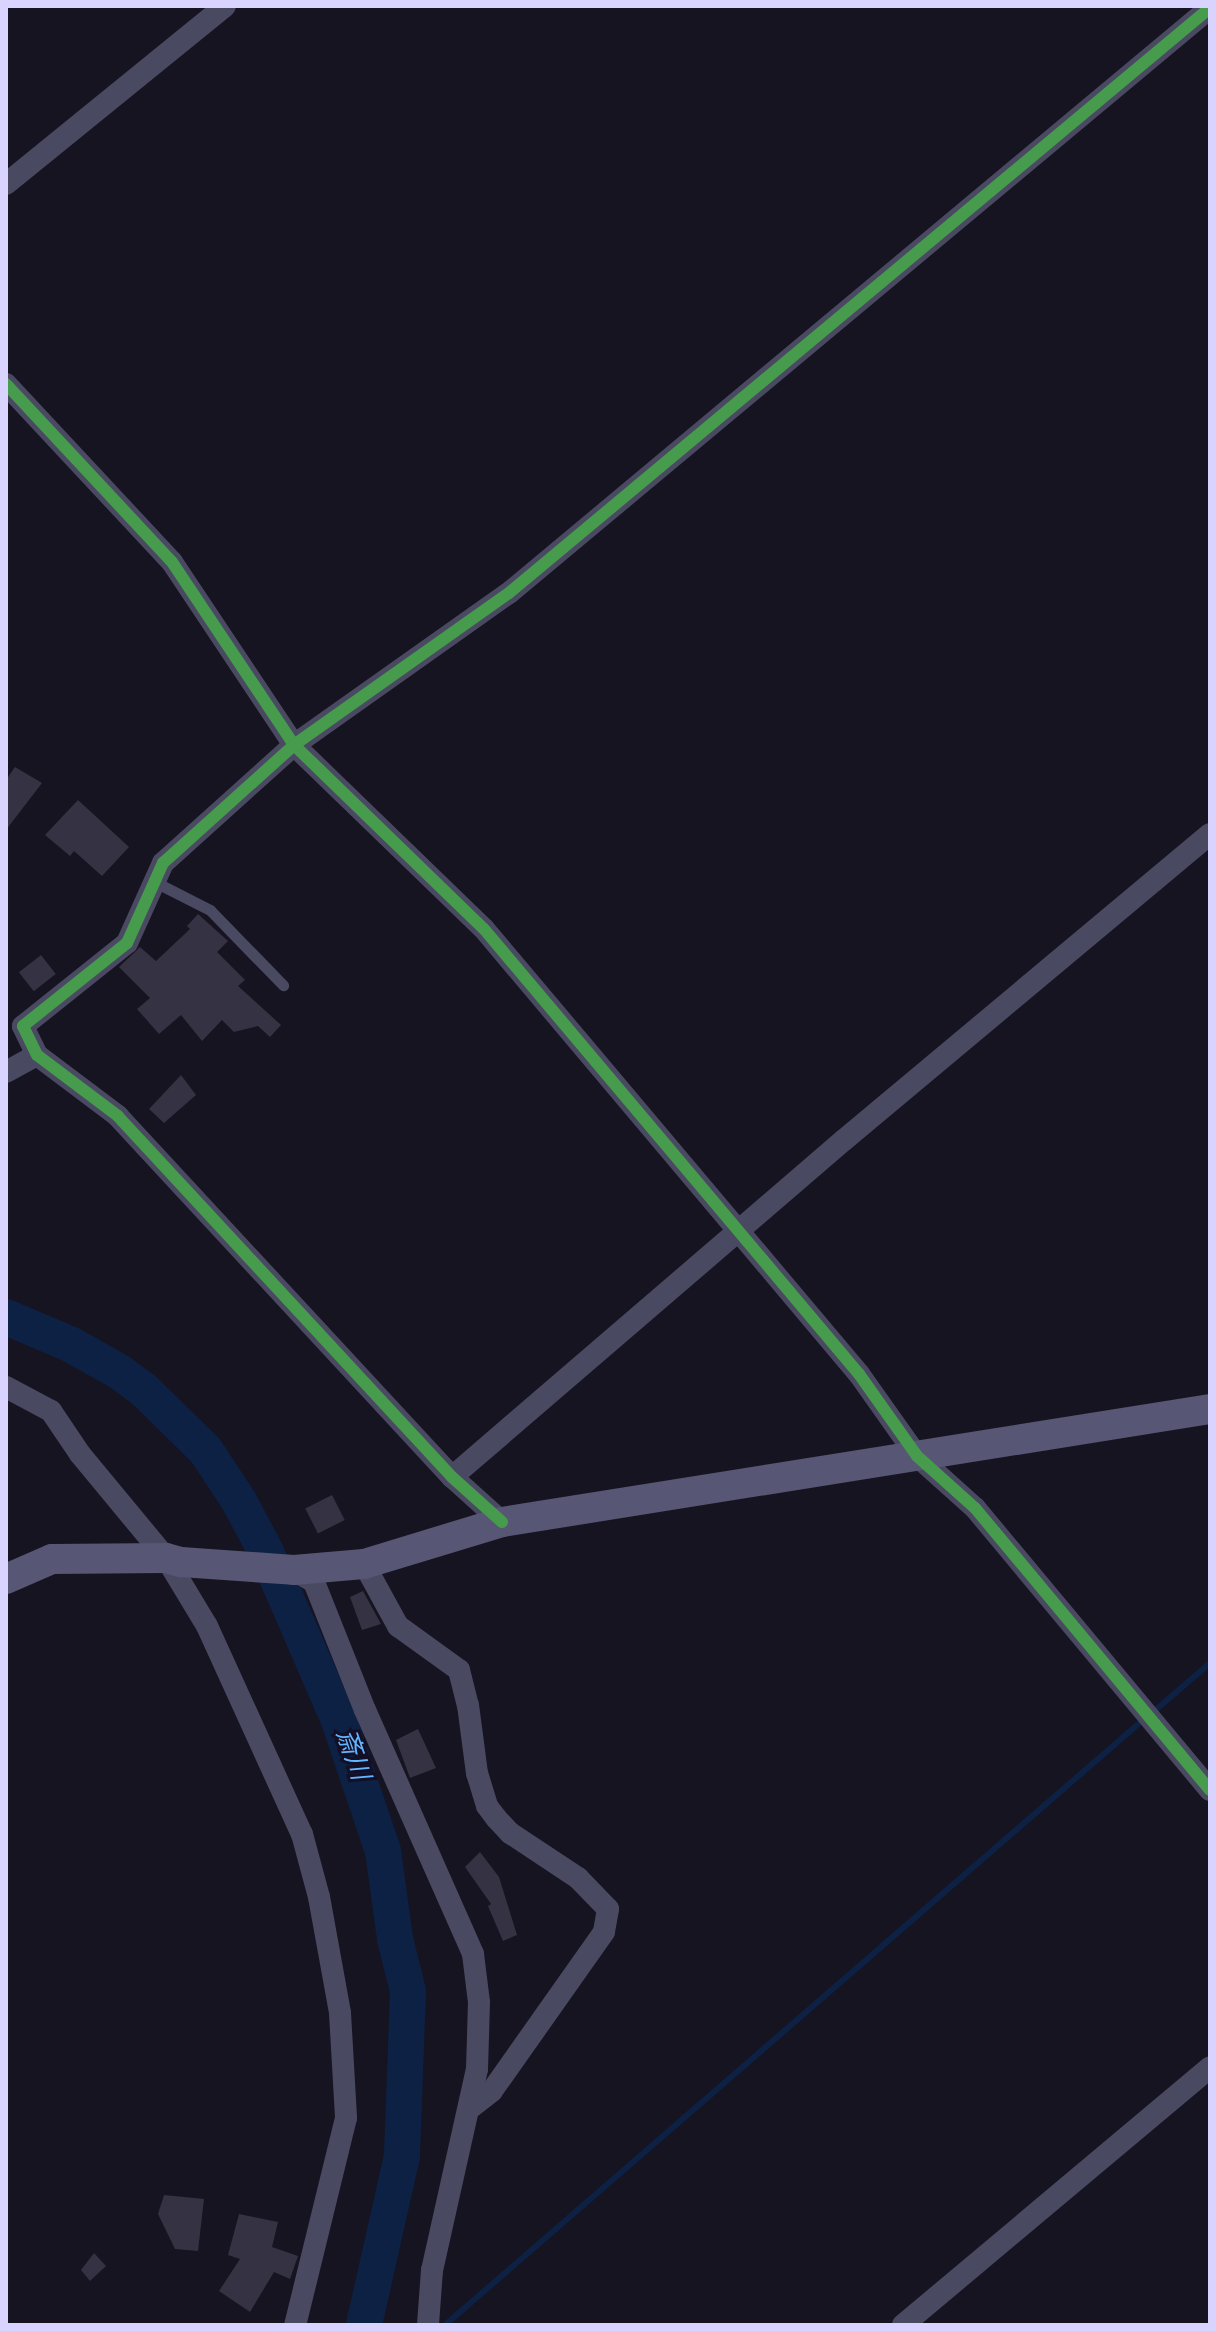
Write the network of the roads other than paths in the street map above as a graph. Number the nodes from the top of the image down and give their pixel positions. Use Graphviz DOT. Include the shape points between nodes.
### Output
graph roads {
  1 [pos="225,6"];
  2 [pos="1210,8"];
  3 [pos="6,184"];
  4 [pos="6,384"];
  5 [pos="294,745"];
  6 [pos="1210,834"];
  7 [pos="155,882"];
  8 [pos="283,985"];
  9 [pos="37,1055"];
  10 [pos="6,1072"];
  11 [pos="738,1234"];
  12 [pos="6,1387"];
  13 [pos="1210,1409"];
  14 [pos="917,1456"];
  15 [pos="452,1477"];
  16 [pos="502,1522"];
  17 [pos="173,1560"];
  18 [pos="364,1564"];
  19 [pos="294,1570"];
  20 [pos="6,1579"];
  21 [pos="1210,1790"];
  22 [pos="1210,2067"];
  23 [pos="469,2109"];
  24 [pos="295,2325"];
  25 [pos="428,2325"];
  26 [pos="903,2325"];
  1 -- 3 [label="street"];
  2 -- 5 [label="street" via="509,593"];
  4 -- 5 [label="street" via="172,562"];
  5 -- 7 [label="street" via="163,863"];
  5 -- 11 [label="street" via="484,929"];
  6 -- 11 [label="street"];
  7 -- 8 [label="lane" via="210,910"];
  7 -- 9 [label="street" via="127,943 23,1026"];
  9 -- 10 [label="street"];
  9 -- 15 [label="street" via="118,1116"];
  11 -- 14 [label="street" via="859,1374"];
  11 -- 15 [label="street"];
  12 -- 17 [label="street" via="51,1411 80,1454"];
  13 -- 14 [label="street"];
  14 -- 16 [label="street"];
  14 -- 21 [label="street" via="975,1508"];
  15 -- 16 [label="street"];
  16 -- 18 [label="street"];
  17 -- 19 [label="street"];
  17 -- 20 [label="street" via="52,1559"];
  17 -- 24 [label="street" via="302,1834 340,2013 346,2118"];
  18 -- 19 [label="street"];
  18 -- 23 [label="street" via="398,1626 459,1670 487,1806 510,1833 578,1878 608,1909 604,1932 492,2091"];
  19 -- 23 [label="street" via="314,1582 473,1954 479,2002 477,2069"];
  22 -- 26 [label="street"];
  23 -- 25 [label="street" via="432,2270"];
}
